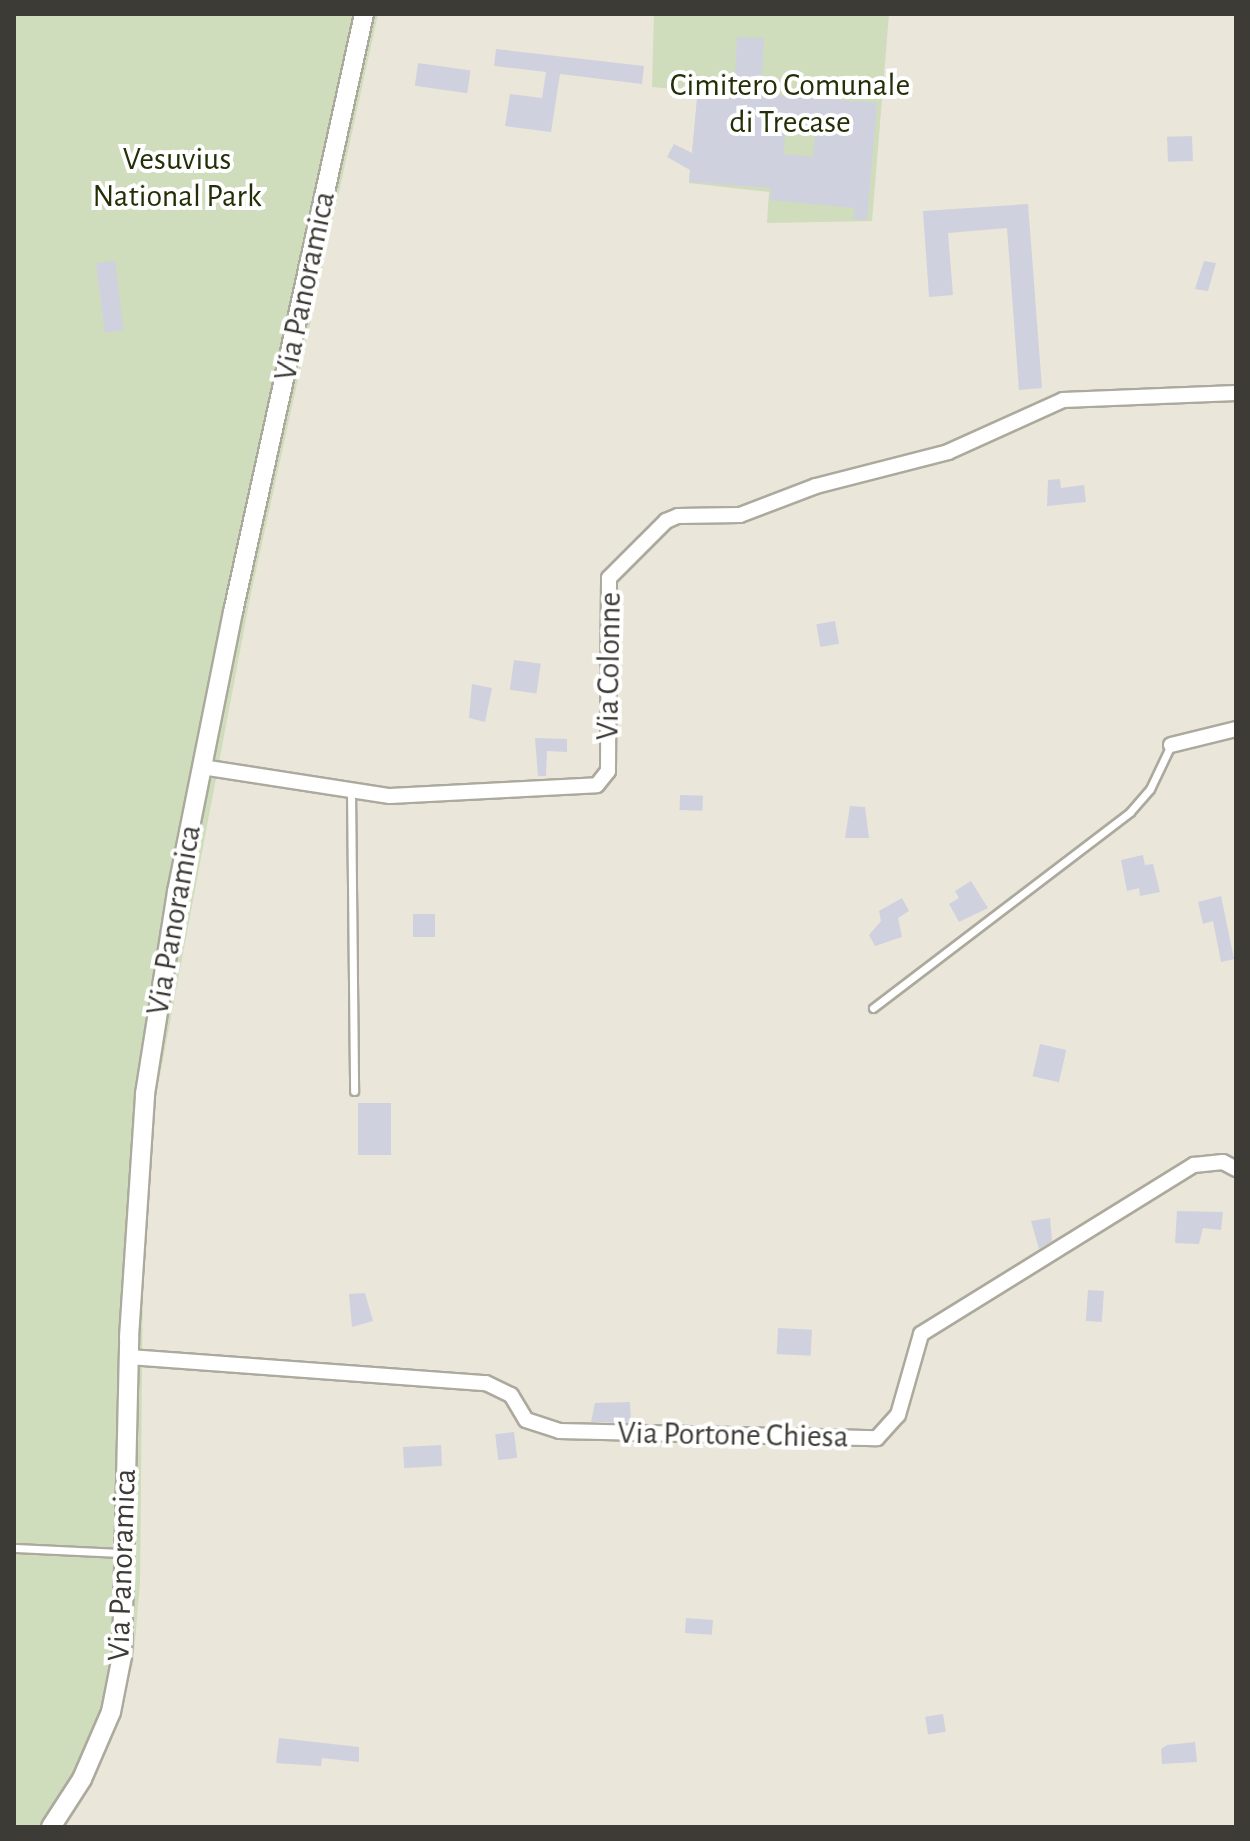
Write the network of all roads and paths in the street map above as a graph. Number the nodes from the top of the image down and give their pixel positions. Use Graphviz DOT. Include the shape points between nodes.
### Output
graph roads {
  1 [pos="364,14"];
  2 [pos="1236,393"];
  3 [pos="1236,729"];
  4 [pos="1171,745"];
  5 [pos="202,767"];
  6 [pos="351,790"];
  7 [pos="873,1008"];
  8 [pos="354,1091"];
  9 [pos="1236,1169"];
  10 [pos="129,1357"];
  11 [pos="14,1548"];
  12 [pos="124,1553"];
  13 [pos="51,1827"];
  1 -- 5 [label="street, Via Panoramica"];
  2 -- 6 [label="street, Via Colonne" via="1063,400 948,452 816,486 740,515 678,516 609,578 604,781 450,794"];
  3 -- 4 [label="street"];
  4 -- 7 [label="lane" via="1150,789 1130,812"];
  5 -- 6 [label="street, Via Colonne"];
  5 -- 10 [label="street, Via Panoramica" via="145,1094"];
  6 -- 8 [label="lane"];
  9 -- 10 [label="street, Via Portone Chiesa" via="1223,1162 1194,1165 921,1334 898,1415 877,1438 559,1431 526,1420 511,1395 486,1383"];
  10 -- 12 [label="street, Via Panoramica"];
  11 -- 12 [label="lane"];
  12 -- 13 [label="street, Via Panoramica" via="122,1656 111,1712 82,1779"];
}
